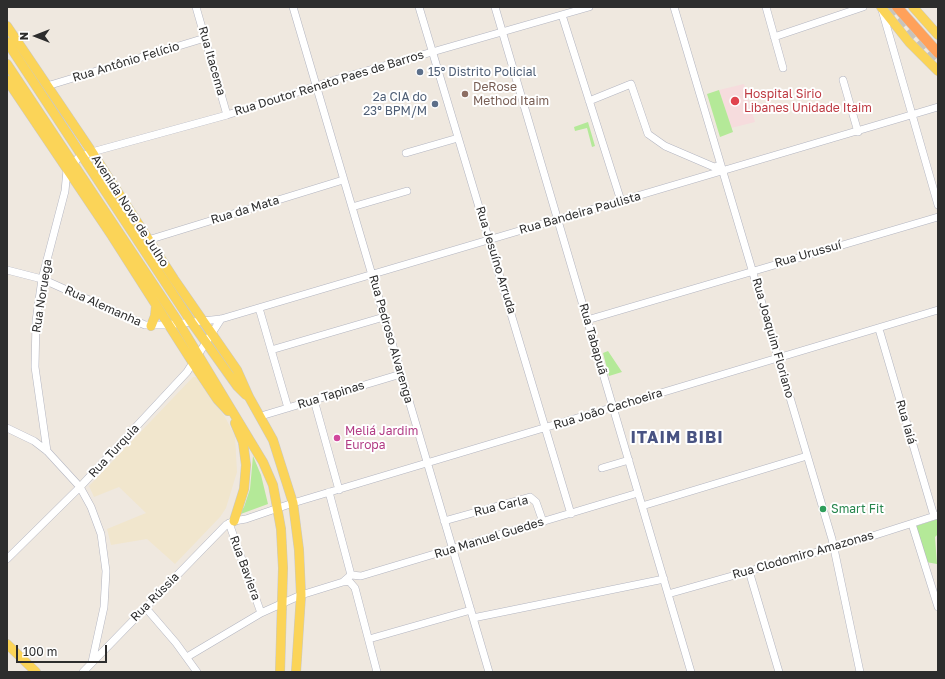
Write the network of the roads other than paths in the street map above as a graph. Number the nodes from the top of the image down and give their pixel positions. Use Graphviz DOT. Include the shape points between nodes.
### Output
graph roads {
  1 [pos="196,7"];
  2 [pos="293,7"];
  3 [pos="419,7"];
  4 [pos="495,7"];
  5 [pos="589,7"];
  6 [pos="674,7"];
  7 [pos="766,7"];
  8 [pos="863,7"];
  9 [pos="897,7"];
  10 [pos="913,7"];
  11 [pos="881,8"];
  12 [pos="562,15"];
  13 [pos="7,26"];
  14 [pos="502,32"];
  15 [pos="938,35"];
  16 [pos="774,37"];
  17 [pos="205,38"];
  18 [pos="7,42"];
  19 [pos="432,51"];
  20 [pos="938,53"];
  21 [pos="7,64"];
  22 [pos="783,68"];
  23 [pos="938,71"];
  24 [pos="7,80"];
  25 [pos="843,80"];
  26 [pos="47,86"];
  27 [pos="316,86"];
  28 [pos="589,101"];
  29 [pos="938,108"];
  30 [pos="227,115"];
  31 [pos="911,115"];
  32 [pos="858,132"];
  33 [pos="458,138"];
  34 [pos="92,152"];
  35 [pos="406,153"];
  36 [pos="82,156"];
  37 [pos="70,167"];
  38 [pos="718,169"];
  39 [pos="934,179"];
  40 [pos="343,180"];
  41 [pos="75,182"];
  42 [pos="65,191"];
  43 [pos="407,191"];
  44 [pos="621,201"];
  45 [pos="938,205"];
  46 [pos="352,207"];
  47 [pos="938,218"];
  48 [pos="558,220"];
  49 [pos="148,240"];
  50 [pos="490,240"];
  51 [pos="7,270"];
  52 [pos="753,270"];
  53 [pos="372,276"];
  54 [pos="42,279"];
  55 [pos="156,306"];
  56 [pos="259,308"];
  57 [pos="938,310"];
  58 [pos="384,317"];
  59 [pos="222,319"];
  60 [pos="587,320"];
  61 [pos="202,321"];
  62 [pos="179,323"];
  63 [pos="192,323"];
  64 [pos="169,325"];
  65 [pos="151,326"];
  66 [pos="878,329"];
  67 [pos="209,339"];
  68 [pos="272,350"];
  69 [pos="198,355"];
  70 [pos="779,358"];
  71 [pos="193,363"];
  72 [pos="401,374"];
  73 [pos="314,400"];
  74 [pos="613,407"];
  75 [pos="288,408"];
  76 [pos="233,415"];
  77 [pos="261,416"];
  78 [pos="7,428"];
  79 [pos="545,428"];
  80 [pos="47,451"];
  81 [pos="807,456"];
  82 [pos="629,460"];
  83 [pos="427,463"];
  84 [pos="602,468"];
  85 [pos="80,488"];
  86 [pos="339,490"];
  87 [pos="329,492"];
  88 [pos="638,493"];
  89 [pos="293,503"];
  90 [pos="642,506"];
  91 [pos="278,508"];
  92 [pos="571,514"];
  93 [pos="936,516"];
  94 [pos="444,521"];
  95 [pos="231,522"];
  96 [pos="543,522"];
  97 [pos="912,524"];
  98 [pos="834,547"];
  99 [pos="452,549"];
  100 [pos="7,559"];
  101 [pos="749,571"];
  102 [pos="350,579"];
  103 [pos="664,579"];
  104 [pos="668,594"];
  105 [pos="301,595"];
  106 [pos="282,604"];
  107 [pos="145,607"];
  108 [pos="938,608"];
  109 [pos="261,613"];
  110 [pos="472,614"];
  111 [pos="369,639"];
  112 [pos="7,644"];
  113 [pos="187,657"];
  114 [pos="92,662"];
  115 [pos="36,672"];
  116 [pos="83,672"];
  117 [pos="197,672"];
  118 [pos="280,672"];
  119 [pos="296,672"];
  120 [pos="378,672"];
  121 [pos="489,672"];
  122 [pos="691,672"];
  123 [pos="779,672"];
  124 [pos="860,672"];
  1 -- 17 [label="street, Rua Itacema"];
  2 -- 27 [label="street, Rua Pedroso Alvarenga"];
  3 -- 19 [label="street, Rua Jesuíno Arruda"];
  4 -- 14 [label="street, Rua Tabapuã"];
  5 -- 12 [label="street, Rua Doutor Renato Paes de Barros"];
  6 -- 38 [label="street, Rua Joaquim Floriano"];
  7 -- 16 [label="street"];
  8 -- 16 [label="street"];
  9 -- 20 [label="highway"];
  10 -- 15 [label="main road"];
  11 -- 23 [label="main road" via="909,42"];
  11 -- 31 [label="street"];
  12 -- 14 [label="street, Rua Doutor Renato Paes de Barros"];
  12 -- 28 [label="street"];
  13 -- 26 [label="main road, Avenida Nove de Julho"];
  14 -- 19 [label="street, Rua Doutor Renato Paes de Barros"];
  14 -- 48 [label="street, Rua Tabapuã"];
  16 -- 22 [label="street"];
  17 -- 26 [label="street, Rua Antônio Felício"];
  17 -- 30 [label="street, Rua Itacema"];
  18 -- 36 [label="main road, Avenida Nove de Julho"];
  19 -- 27 [label="street, Rua Doutor Renato Paes de Barros"];
  19 -- 33 [label="street, Rua Jesuíno Arruda"];
  21 -- 37 [label="main road, Avenida Nove de Julho"];
  24 -- 37 [label="main road, Avenida Nove de Julho"];
  25 -- 32 [label="street"];
  26 -- 34 [label="main road, Avenida Nove de Julho"];
  27 -- 30 [label="street, Rua Doutor Renato Paes de Barros"];
  27 -- 40 [label="street, Rua Pedroso Alvarenga"];
  28 -- 38 [label="street" via="631,84 648,134 665,146"];
  28 -- 44 [label="street"];
  29 -- 31 [label="street, Rua Bandeira Paulista"];
  30 -- 34 [label="street, Rua Doutor Renato Paes de Barros"];
  31 -- 32 [label="street, Rua Bandeira Paulista"];
  31 -- 39 [label="street"];
  32 -- 38 [label="street, Rua Bandeira Paulista"];
  33 -- 35 [label="street"];
  33 -- 50 [label="street, Rua Jesuíno Arruda"];
  34 -- 36 [label="street, Rua Doutor Renato Paes de Barros"];
  34 -- 49 [label="main road, Avenida Nove de Julho"];
  36 -- 37 [label="street, Rua Doutor Renato Paes de Barros"];
  36 -- 63 [label="main road, Avenida Nove de Julho"];
  37 -- 41 [label="main road, Avenida Nove de Julho"];
  37 -- 42 [label="street, Rua Noruega"];
  37 -- 62 [label="main road, Avenida Nove de Julho"];
  38 -- 44 [label="street, Rua Bandeira Paulista"];
  38 -- 52 [label="street, Rua Joaquim Floriano"];
  39 -- 45 [label="street"];
  40 -- 46 [label="street, Rua Pedroso Alvarenga"];
  40 -- 49 [label="street, Rua da Mata"];
  41 -- 42 [label="street"];
  41 -- 55 [label="main road, Avenida Nove de Julho"];
  42 -- 54 [label="street, Rua Noruega"];
  43 -- 46 [label="street"];
  44 -- 48 [label="street, Rua Bandeira Paulista"];
  46 -- 53 [label="street, Rua Pedroso Alvarenga"];
  47 -- 52 [label="street, Rua Urussuí"];
  48 -- 50 [label="street, Rua Bandeira Paulista"];
  48 -- 60 [label="street, Rua Tabapuã"];
  49 -- 61 [label="main road, Avenida Nove de Julho"];
  50 -- 53 [label="street, Rua Bandeira Paulista"];
  50 -- 79 [label="street, Rua Jesuíno Arruda"];
  51 -- 54 [label="street, Rua Alemanha"];
  52 -- 60 [label="street, Rua Urussuí"];
  52 -- 70 [label="street, Rua Joaquim Floriano"];
  53 -- 56 [label="street, Rua Bandeira Paulista"];
  53 -- 58 [label="street, Rua Pedroso Alvarenga"];
  54 -- 65 [label="street, Rua Alemanha" via="137,323"];
  54 -- 80 [label="street, Rua Noruega" via="36,321 35,353"];
  55 -- 64 [label="main road, Avenida Nove de Julho"];
  55 -- 65 [label="main road"];
  56 -- 59 [label="street, Rua Bandeira Paulista"];
  56 -- 68 [label="street"];
  57 -- 66 [label="street, Rua João Cachoeira"];
  58 -- 68 [label="street"];
  58 -- 72 [label="street, Rua Pedroso Alvarenga"];
  59 -- 61 [label="street, Rua Bandeira Paulista"];
  59 -- 67 [label="street"];
  60 -- 74 [label="street, Rua Tabapuã"];
  61 -- 63 [label="street, Rua Alemanha"];
  61 -- 67 [label="main road, Avenida Nove de Julho"];
  62 -- 63 [label="street, Rua Alemanha"];
  62 -- 64 [label="street, Rua Alemanha"];
  62 -- 69 [label="main road, Avenida Nove de Julho"];
  63 -- 67 [label="main road, Avenida Nove de Julho"];
  64 -- 65 [label="street, Rua Alemanha"];
  64 -- 71 [label="main road, Avenida Nove de Julho"];
  66 -- 70 [label="street, Rua João Cachoeira"];
  66 -- 93 [label="street, Rua Iaiá"];
  67 -- 69 [label="street, Rua Turquia"];
  67 -- 77 [label="main road, Avenida Nove de Julho" via="236,370"];
  68 -- 75 [label="street"];
  69 -- 71 [label="street, Rua Turquia"];
  69 -- 76 [label="main road, Avenida Nove de Julho"];
  70 -- 74 [label="street, Rua João Cachoeira"];
  70 -- 81 [label="street, Rua Joaquim Floriano"];
  71 -- 76 [label="main road, Avenida Nove de Julho" via="217,399"];
  71 -- 85 [label="street, Rua Turquia"];
  72 -- 73 [label="street, Rua Tapinas"];
  72 -- 83 [label="street, Rua Pedroso Alvarenga"];
  73 -- 75 [label="street, Rua Tapinas"];
  73 -- 86 [label="street"];
  74 -- 79 [label="street, Rua João Cachoeira"];
  74 -- 82 [label="street, Rua Tabapuã"];
  75 -- 77 [label="street, Rua Tapinas"];
  76 -- 91 [label="main road, Avenida Nove de Julho" via="264,462"];
  76 -- 95 [label="main road" via="243,442 246,465 244,489"];
  77 -- 89 [label="main road, Avenida Nove de Julho" via="275,446"];
  78 -- 80 [label="street" via="34,441"];
  79 -- 83 [label="street, Rua João Cachoeira"];
  79 -- 92 [label="street, Rua Jesuíno Arruda"];
  80 -- 85 [label="street"];
  81 -- 90 [label="street"];
  81 -- 98 [label="street, Rua Joaquim Floriano"];
  82 -- 84 [label="street"];
  82 -- 88 [label="street, Rua Tabapuã"];
  83 -- 86 [label="street, Rua João Cachoeira"];
  83 -- 94 [label="street, Rua Pedroso Alvarenga"];
  85 -- 100 [label="street, Rua Turquia"];
  85 -- 114 [label="street" via="91,507 101,534 106,571 104,607"];
  86 -- 87 [label="street, Rua João Cachoeira"];
  87 -- 89 [label="street, Rua João Cachoeira"];
  87 -- 102 [label="street"];
  88 -- 90 [label="street, Rua Tabapuã"];
  88 -- 92 [label="street, Rua Manuel Guedes"];
  89 -- 91 [label="street, Rua João Cachoeira"];
  89 -- 105 [label="main road, Avenida Nove de Julho"];
  90 -- 103 [label="street, Rua Tabapuã"];
  91 -- 95 [label="street, Rua João Cachoeira"];
  91 -- 106 [label="main road, Avenida Nove de Julho" via="282,536"];
  92 -- 96 [label="street, Rua Manuel Guedes"];
  93 -- 97 [label="street, Rua Clodomiro Amazonas"];
  94 -- 96 [label="street, Rua Carla" via="530,497 534,498"];
  94 -- 99 [label="street, Rua Pedroso Alvarenga"];
  95 -- 107 [label="street, Rua Rússia"];
  95 -- 109 [label="street, Rua Baviera"];
  96 -- 99 [label="street, Rua Manuel Guedes"];
  97 -- 98 [label="street, Rua Clodomiro Amazonas"];
  97 -- 108 [label="street"];
  98 -- 101 [label="street, Rua Clodomiro Amazonas"];
  98 -- 124 [label="street, Rua Joaquim Floriano"];
  99 -- 102 [label="street, Rua Manuel Guedes"];
  99 -- 110 [label="street, Rua Pedroso Alvarenga"];
  101 -- 104 [label="street, Rua Clodomiro Amazonas"];
  101 -- 123 [label="street"];
  102 -- 105 [label="street, Rua Manuel Guedes"];
  102 -- 111 [label="street" via="355,588"];
  103 -- 104 [label="street, Rua Tabapuã"];
  103 -- 110 [label="street"];
  104 -- 122 [label="street, Rua Tabapuã"];
  105 -- 106 [label="street, Rua Manuel Guedes"];
  105 -- 119 [label="main road, Avenida Nove de Julho"];
  106 -- 109 [label="street, Rua Manuel Guedes"];
  106 -- 118 [label="main road, Avenida Nove de Julho"];
  107 -- 113 [label="street"];
  107 -- 114 [label="street, Rua Rússia"];
  109 -- 113 [label="street, Rua Manuel Guedes"];
  110 -- 111 [label="street"];
  110 -- 121 [label="street, Rua Pedroso Alvarenga"];
  111 -- 120 [label="street"];
  112 -- 115 [label="main road"];
  113 -- 117 [label="street"];
  114 -- 116 [label="street, Rua Rússia"];
}
